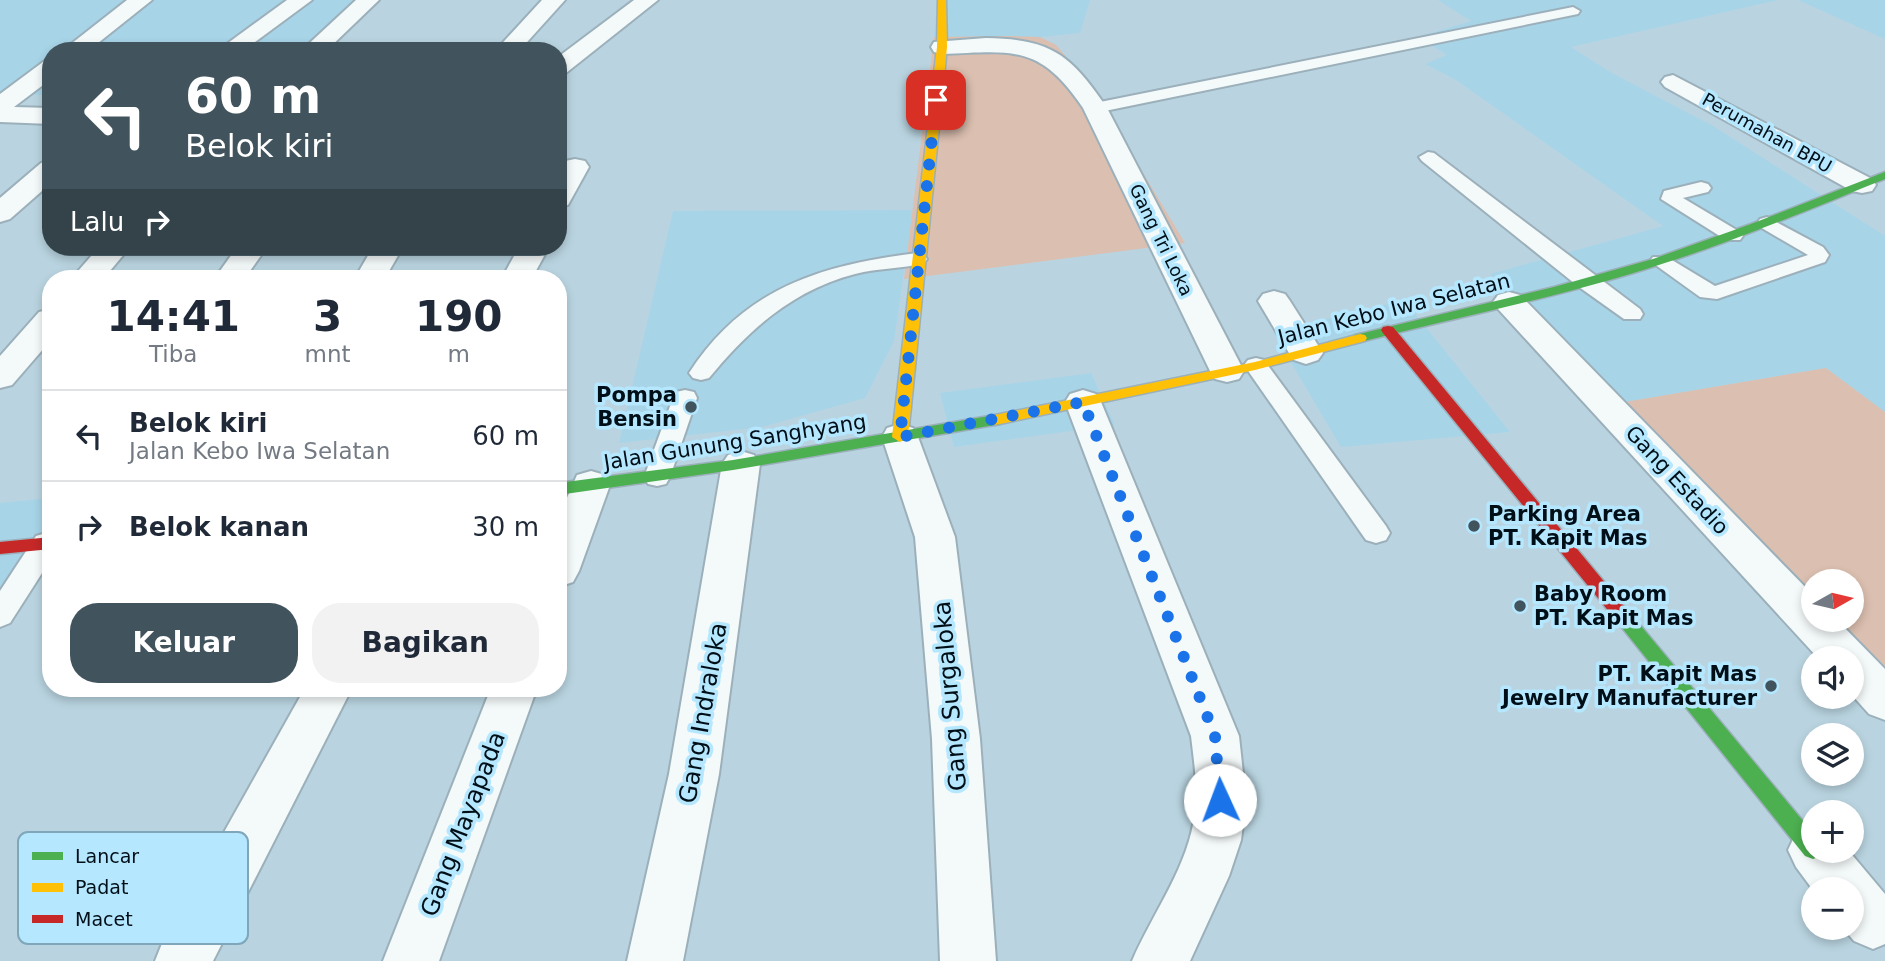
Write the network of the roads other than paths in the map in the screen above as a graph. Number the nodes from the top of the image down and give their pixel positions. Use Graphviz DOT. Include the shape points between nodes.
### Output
graph roads {
  1 [pos="141,0"];
  2 [pos="301,0"];
  3 [pos="368,0"];
  4 [pos="554,0"];
  5 [pos="647,0"];
  6 [pos="942,0"];
  7 [pos="1573,10"];
  8 [pos="85,42"];
  9 [pos="241,42"];
  10 [pos="322,42"];
  11 [pos="514,42"];
  12 [pos="942,47"];
  13 [pos="567,61"];
  14 [pos="41,82"];
  15 [pos="1673,82"];
  16 [pos="0,106"];
  17 [pos="1095,108"];
  18 [pos="0,114"];
  19 [pos="42,116"];
  20 [pos="1429,157"];
  21 [pos="575,167"];
  22 [pos="42,177"];
  23 [pos="1873,180"];
  24 [pos="567,182"];
  25 [pos="1701,188"];
  26 [pos="0,213"];
  27 [pos="1767,223"];
  28 [pos="1733,236"];
  29 [pos="107,256"];
  30 [pos="917,259"];
  31 [pos="1660,261"];
  32 [pos="94,270"];
  33 [pos="1587,282"];
  34 [pos="1274,301"];
  35 [pos="1509,302"];
  36 [pos="1632,314"];
  37 [pos="42,330"];
  38 [pos="1388,330"];
  39 [pos="1306,353"];
  40 [pos="1256,365"];
  41 [pos="1227,371"];
  42 [pos="701,373"];
  43 [pos="0,377"];
  44 [pos="685,398"];
  45 [pos="1083,402"];
  46 [pos="900,437"];
  47 [pos="741,464"];
  48 [pos="657,477"];
  49 [pos="574,487"];
  50 [pos="567,524"];
  51 [pos="1376,533"];
  52 [pos="42,542"];
  53 [pos="0,548"];
  54 [pos="42,552"];
  55 [pos="0,615"];
  56 [pos="1835,646"];
  57 [pos="1864,677"];
  58 [pos="324,697"];
  59 [pos="511,697"];
  60 [pos="1885,699"];
  61 [pos="1801,834"];
  62 [pos="248,839"];
  63 [pos="1825,863"];
  64 [pos="1836,877"];
  65 [pos="192,944"];
  66 [pos="183,961"];
  67 [pos="411,961"];
  68 [pos="655,961"];
  69 [pos="968,961"];
  70 [pos="1160,961"];
  1 -- 8 [label="street"];
  2 -- 9 [label="street"];
  3 -- 10 [label="street"];
  4 -- 11 [label="street"];
  5 -- 13 [label="street"];
  6 -- 12 [label="street"];
  7 -- 17 [label="lane"];
  12 -- 17 [label="street, Gang Tri Loka" via="1011,47 1043,54 1057,61"];
  12 -- 30 [label="street"];
  14 -- 16 [label="street"];
  15 -- 23 [label="street, Perumahan BPU"];
  17 -- 41 [label="street, Gang Tri Loka"];
  18 -- 19 [label="street"];
  20 -- 33 [label="lane"];
  21 -- 24 [label="street"];
  22 -- 26 [label="street"];
  23 -- 27 [label="street, Jalan Kebo Iwa Selatan"];
  25 -- 28 [label="lane" via="1671,195 1671,199"];
  27 -- 28 [label="street, Jalan Kebo Iwa Selatan"];
  27 -- 31 [label="lane" via="1816,251 1818,258 1717,293 1708,292"];
  28 -- 31 [label="street, Jalan Kebo Iwa Selatan"];
  29 -- 32 [label="street"];
  30 -- 42 [label="lane" via="849,268 805,284 766,305"];
  30 -- 46 [label="street"];
  31 -- 33 [label="street, Jalan Kebo Iwa Selatan"];
  33 -- 35 [label="street, Jalan Kebo Iwa Selatan"];
  33 -- 36 [label="lane"];
  34 -- 39 [label="street"];
  35 -- 38 [label="street, Jalan Kebo Iwa Selatan"];
  35 -- 56 [label="street, Gang Estadio"];
  37 -- 43 [label="street"];
  38 -- 39 [label="street, Jalan Kebo Iwa Selatan"];
  38 -- 61 [label="street"];
  39 -- 40 [label="street, Jalan Kebo Iwa Selatan"];
  40 -- 41 [label="street, Jalan Kebo Iwa Selatan"];
  40 -- 51 [label="lane"];
  41 -- 45 [label="street, Jalan Kebo Iwa Selatan"];
  44 -- 48 [label="lane"];
  45 -- 46 [label="street, Jalan Kebo Iwa Selatan"];
  45 -- 70 [label="street" via="1215,736 1219,821 1198,887"];
  46 -- 47 [label="street, Jalan Gunung Sanghyang"];
  46 -- 69 [label="street, Gang Surgaloka" via="935,537 956,739"];
  47 -- 48 [label="street, Jalan Gunung Sanghyang"];
  47 -- 68 [label="street, Gang Indraloka" via="694,774"];
  48 -- 49 [label="street, Jalan Gunung Sanghyang"];
  49 -- 50 [label="street"];
  52 -- 53 [label="street"];
  54 -- 55 [label="lane"];
  57 -- 60 [label="street"];
  58 -- 62 [label="street"];
  59 -- 67 [label="street, Gang Mayapada"];
  63 -- 64 [label="street"];
  65 -- 66 [label="street"];
}
